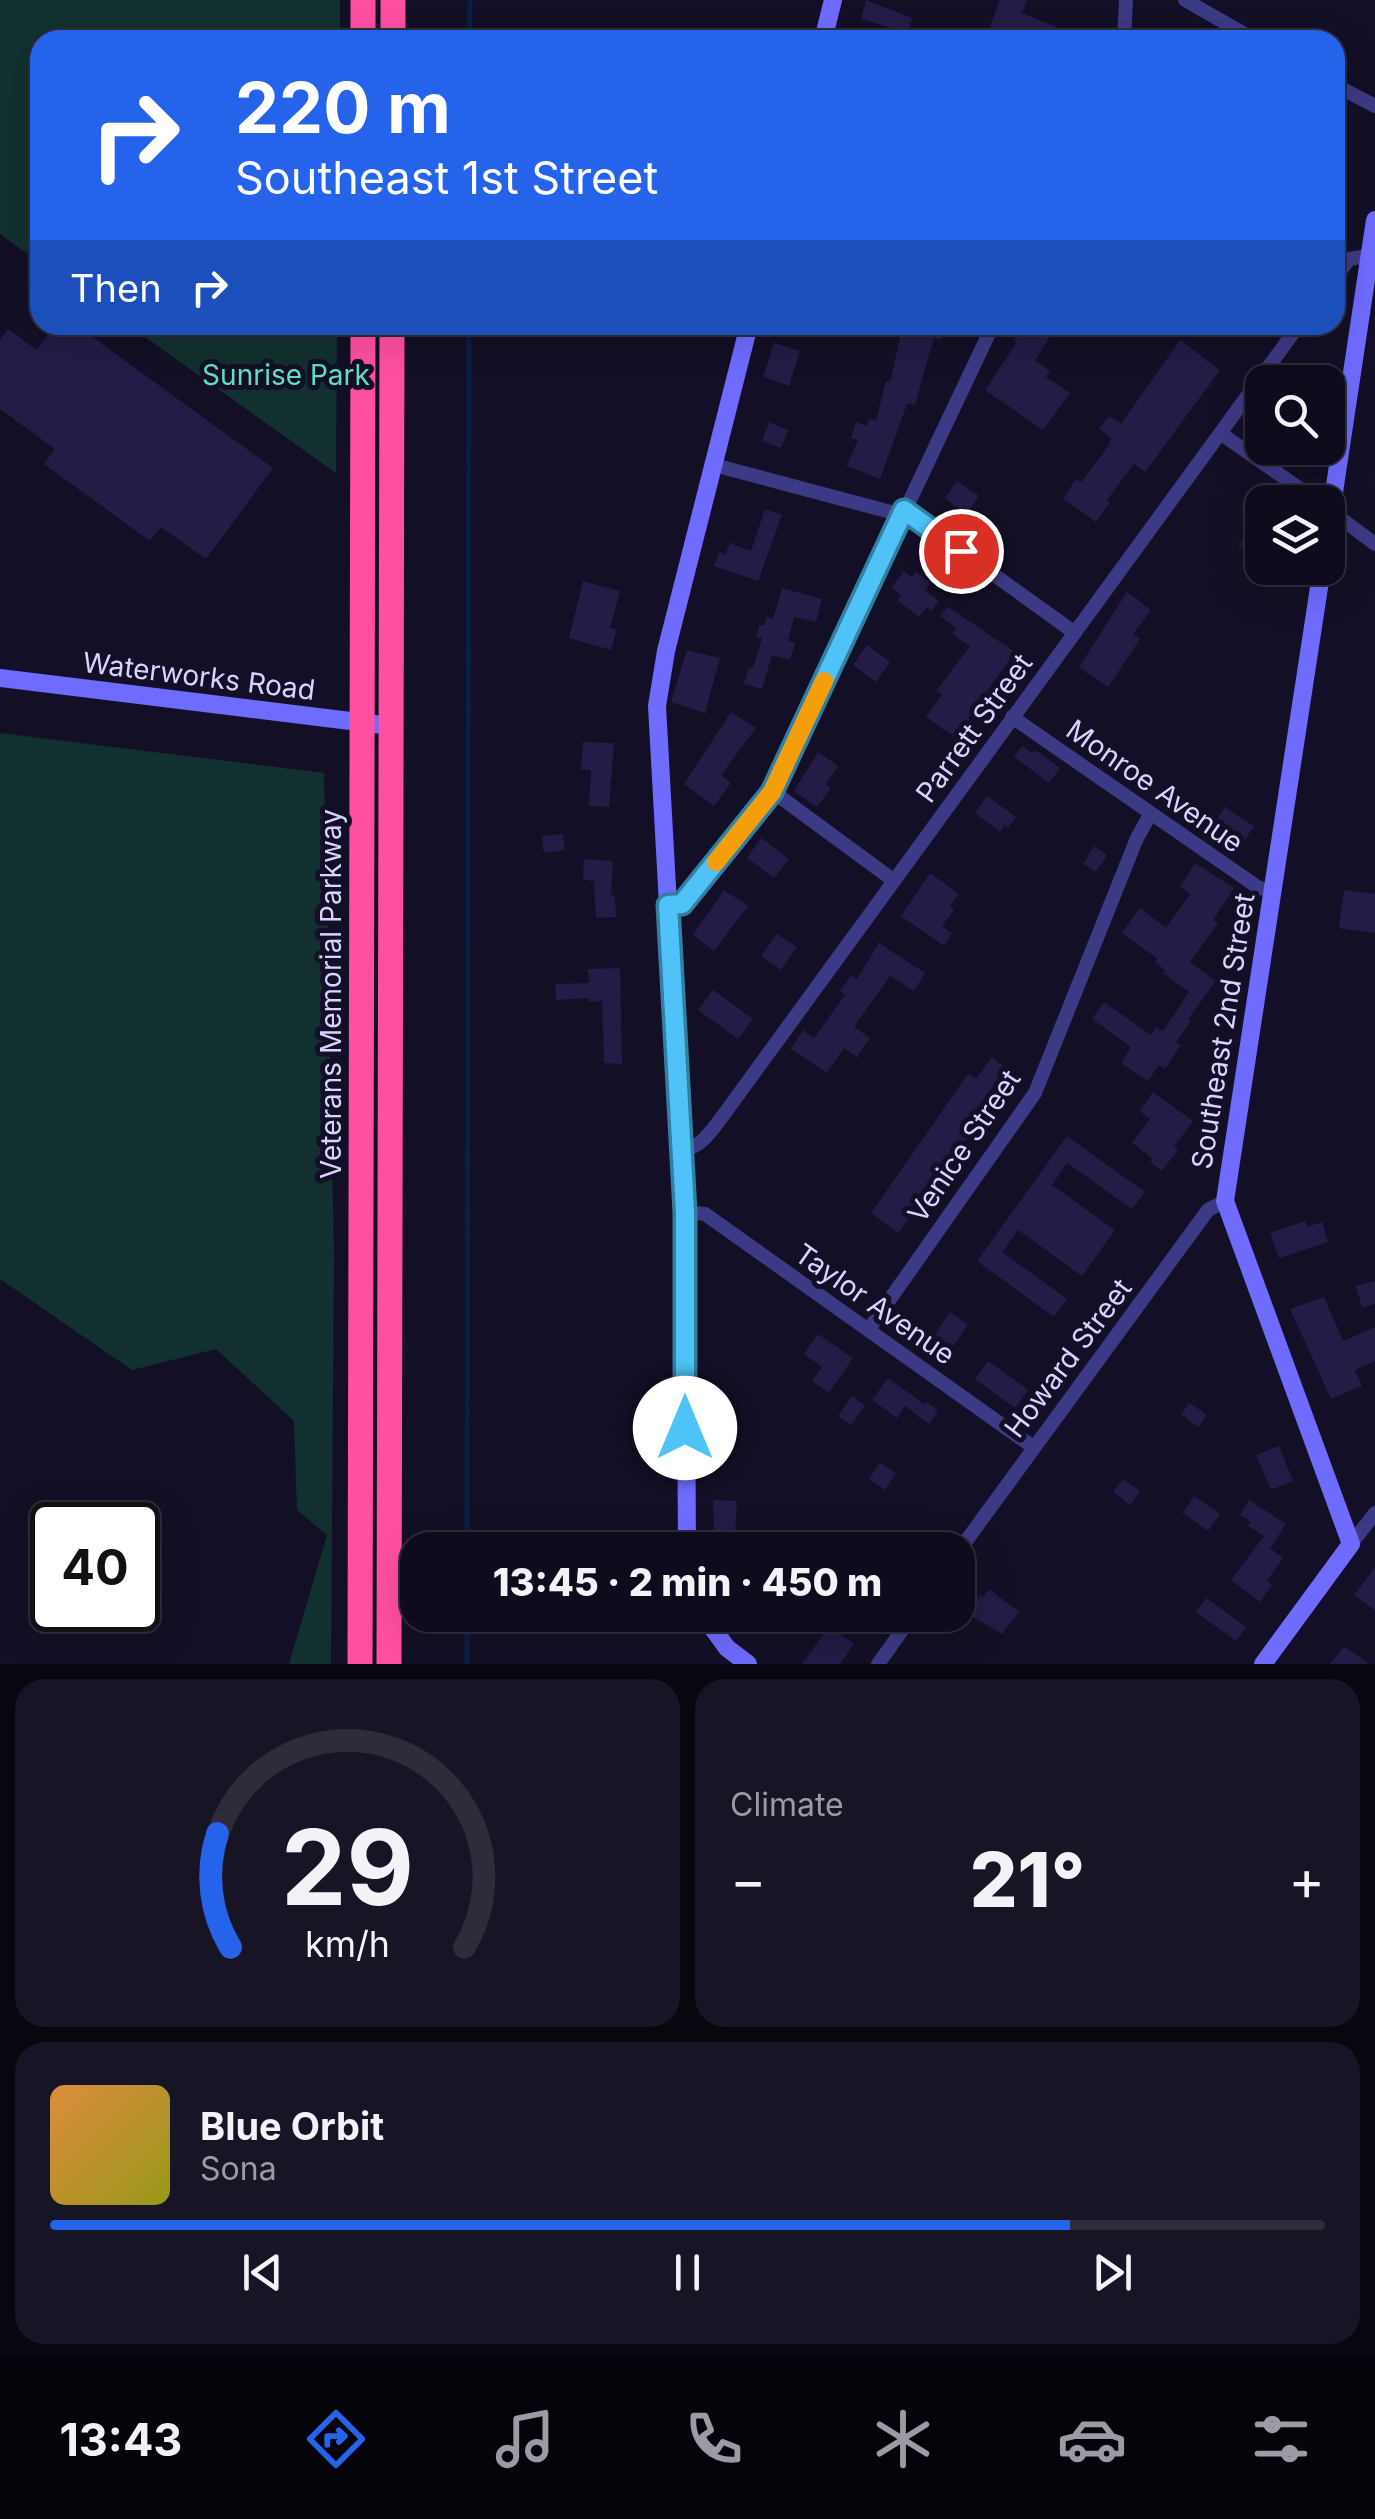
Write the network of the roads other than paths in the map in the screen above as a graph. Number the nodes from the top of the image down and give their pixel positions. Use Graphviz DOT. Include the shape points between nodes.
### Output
graph roads {
  1 [pos="363,0"];
  2 [pos="393,0"];
  3 [pos="833,0"];
  4 [pos="1126,0"];
  5 [pos="1185,0"];
  6 [pos="363,30"];
  7 [pos="393,30"];
  8 [pos="826,30"];
  9 [pos="1124,30"];
  10 [pos="1238,30"];
  11 [pos="1345,90"];
  12 [pos="1375,106"];
  13 [pos="1375,220"];
  14 [pos="1369,256"];
  15 [pos="1345,265"];
  16 [pos="1369,299"];
  17 [pos="362,335"];
  18 [pos="392,335"];
  19 [pos="747,335"];
  20 [pos="987,335"];
  21 [pos="1293,335"];
  22 [pos="1220,433"];
  23 [pos="714,466"];
  24 [pos="1294,485"];
  25 [pos="1331,485"];
  26 [pos="903,512"];
  27 [pos="1345,521"];
  28 [pos="1375,544"];
  29 [pos="1319,585"];
  30 [pos="1075,633"];
  31 [pos="0,678"];
  32 [pos="1012,717"];
  33 [pos="362,723"];
  34 [pos="391,726"];
  35 [pos="772,792"];
  36 [pos="1150,814"];
  37 [pos="893,880"];
  38 [pos="1272,890"];
  39 [pos="668,905"];
  40 [pos="682,1150"];
  41 [pos="1225,1201"];
  42 [pos="685,1212"];
  43 [pos="868,1329"];
  44 [pos="1033,1446"];
  45 [pos="1375,1513"];
  46 [pos="687,1532"];
  47 [pos="972,1532"];
  48 [pos="1351,1544"];
  49 [pos="715,1632"];
  50 [pos="901,1632"];
  51 [pos="1265,1663"];
  52 [pos="360,1664"];
  53 [pos="389,1664"];
  54 [pos="748,1664"];
  55 [pos="878,1664"];
  1 -- 6 [label="highway"];
  2 -- 7 [label="highway"];
  3 -- 8 [label="street"];
  4 -- 9 [label="street"];
  5 -- 10 [label="street"];
  11 -- 12 [label="street"];
  13 -- 14 [label="street"];
  14 -- 15 [label="street"];
  14 -- 16 [label="street"];
  16 -- 25 [label="street"];
  17 -- 33 [label="highway, Veterans Memorial Parkway"];
  18 -- 34 [label="highway"];
  19 -- 23 [label="street"];
  20 -- 26 [label="street"];
  21 -- 22 [label="street, Parrett Street"];
  22 -- 24 [label="street"];
  22 -- 30 [label="street, Parrett Street"];
  23 -- 26 [label="street"];
  23 -- 39 [label="street" via="658,685"];
  26 -- 30 [label="street"];
  26 -- 35 [label="street"];
  27 -- 28 [label="street"];
  29 -- 38 [label="street, Southeast 2nd Street"];
  30 -- 32 [label="street, Parrett Street"];
  31 -- 33 [label="street, Waterworks Road"];
  32 -- 36 [label="street, Monroe Avenue"];
  32 -- 37 [label="street, Parrett Street"];
  33 -- 34 [label="street, Waterworks Road"];
  33 -- 52 [label="highway, Veterans Memorial Parkway"];
  34 -- 53 [label="highway"];
  35 -- 37 [label="street"];
  35 -- 39 [label="street" via="682,904"];
  36 -- 38 [label="street, Monroe Avenue" via="1259,888"];
  36 -- 43 [label="street, Venice Street" via="1035,1092"];
  37 -- 40 [label="street, Parrett Street" via="722,1117 692,1149"];
  38 -- 41 [label="street, Southeast 2nd Street"];
  39 -- 40 [label="street"];
  40 -- 42 [label="street"];
  41 -- 44 [label="street, Howard Street" via="1208,1210"];
  41 -- 48 [label="street, Southeast 2nd Street"];
  42 -- 43 [label="street, Taylor Avenue" via="705,1214"];
  42 -- 46 [label="street"];
  43 -- 44 [label="street, Taylor Avenue"];
  44 -- 47 [label="street, Howard Street"];
  45 -- 48 [label="street"];
  48 -- 51 [label="street"];
  49 -- 54 [label="street"];
  50 -- 55 [label="street"];
}
